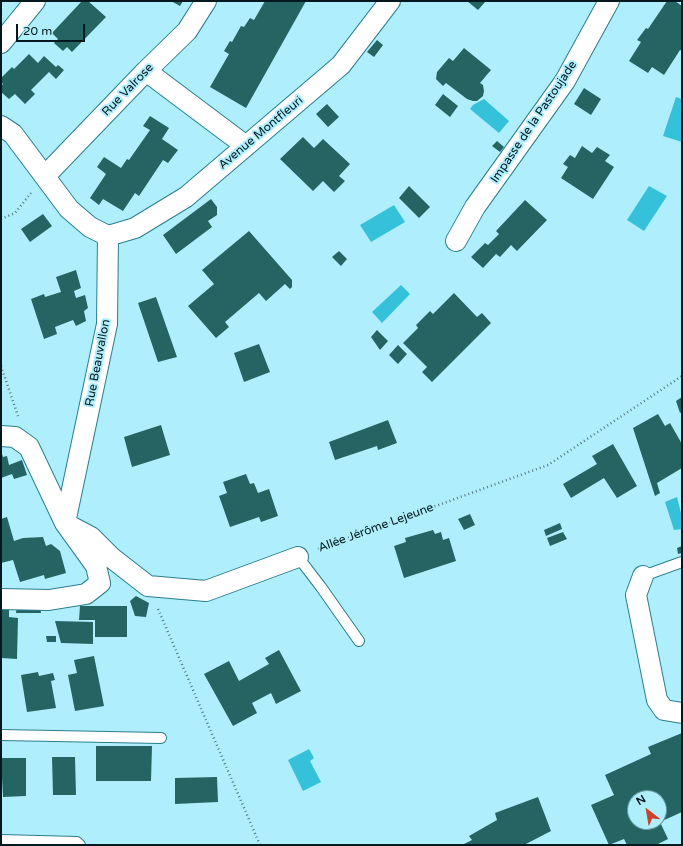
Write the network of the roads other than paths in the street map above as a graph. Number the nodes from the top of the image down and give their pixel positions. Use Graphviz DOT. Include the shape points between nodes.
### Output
graph roads {
  1 [pos="35,1"];
  2 [pos="206,1"];
  3 [pos="390,1"];
  4 [pos="609,1"];
  5 [pos="1,43"];
  6 [pos="146,71"];
  7 [pos="1,126"];
  8 [pos="246,146"];
  9 [pos="44,176"];
  10 [pos="108,236"];
  11 [pos="456,241"];
  12 [pos="1,436"];
  13 [pos="65,523"];
  14 [pos="298,557"];
  15 [pos="682,562"];
  16 [pos="643,576"];
  17 [pos="1,599"];
  18 [pos="360,641"];
  19 [pos="682,713"];
  20 [pos="1,735"];
  21 [pos="162,738"];
  22 [pos="1,840"];
  23 [pos="80,845"];
  1 -- 5 [label="street"];
  2 -- 6 [label="street, Rue Valrose" via="187,31"];
  3 -- 8 [label="street, Avenue Montfleuri" via="341,65"];
  4 -- 11 [label="street, Impasse de la Pastoujade" via="565,81 475,207"];
  6 -- 8 [label="street"];
  6 -- 9 [label="street, Rue Valrose"];
  7 -- 9 [label="street" via="13,134"];
  8 -- 10 [label="street, Avenue Montfleuri" via="186,197 135,228"];
  9 -- 10 [label="street" via="69,209 90,227"];
  10 -- 13 [label="street, Rue Beauvallon" via="107,324"];
  12 -- 13 [label="street" via="15,437 29,447"];
  13 -- 14 [label="street" via="91,537 112,558 148,586 206,591"];
  13 -- 17 [label="street" via="96,566 100,583 86,594 49,600"];
  14 -- 18 [label="lane"];
  15 -- 16 [label="lane"];
  16 -- 19 [label="street" via="636,595 657,700 664,710"];
  20 -- 21 [label="lane"];
  22 -- 23 [label="lane" via="76,842"];
}
